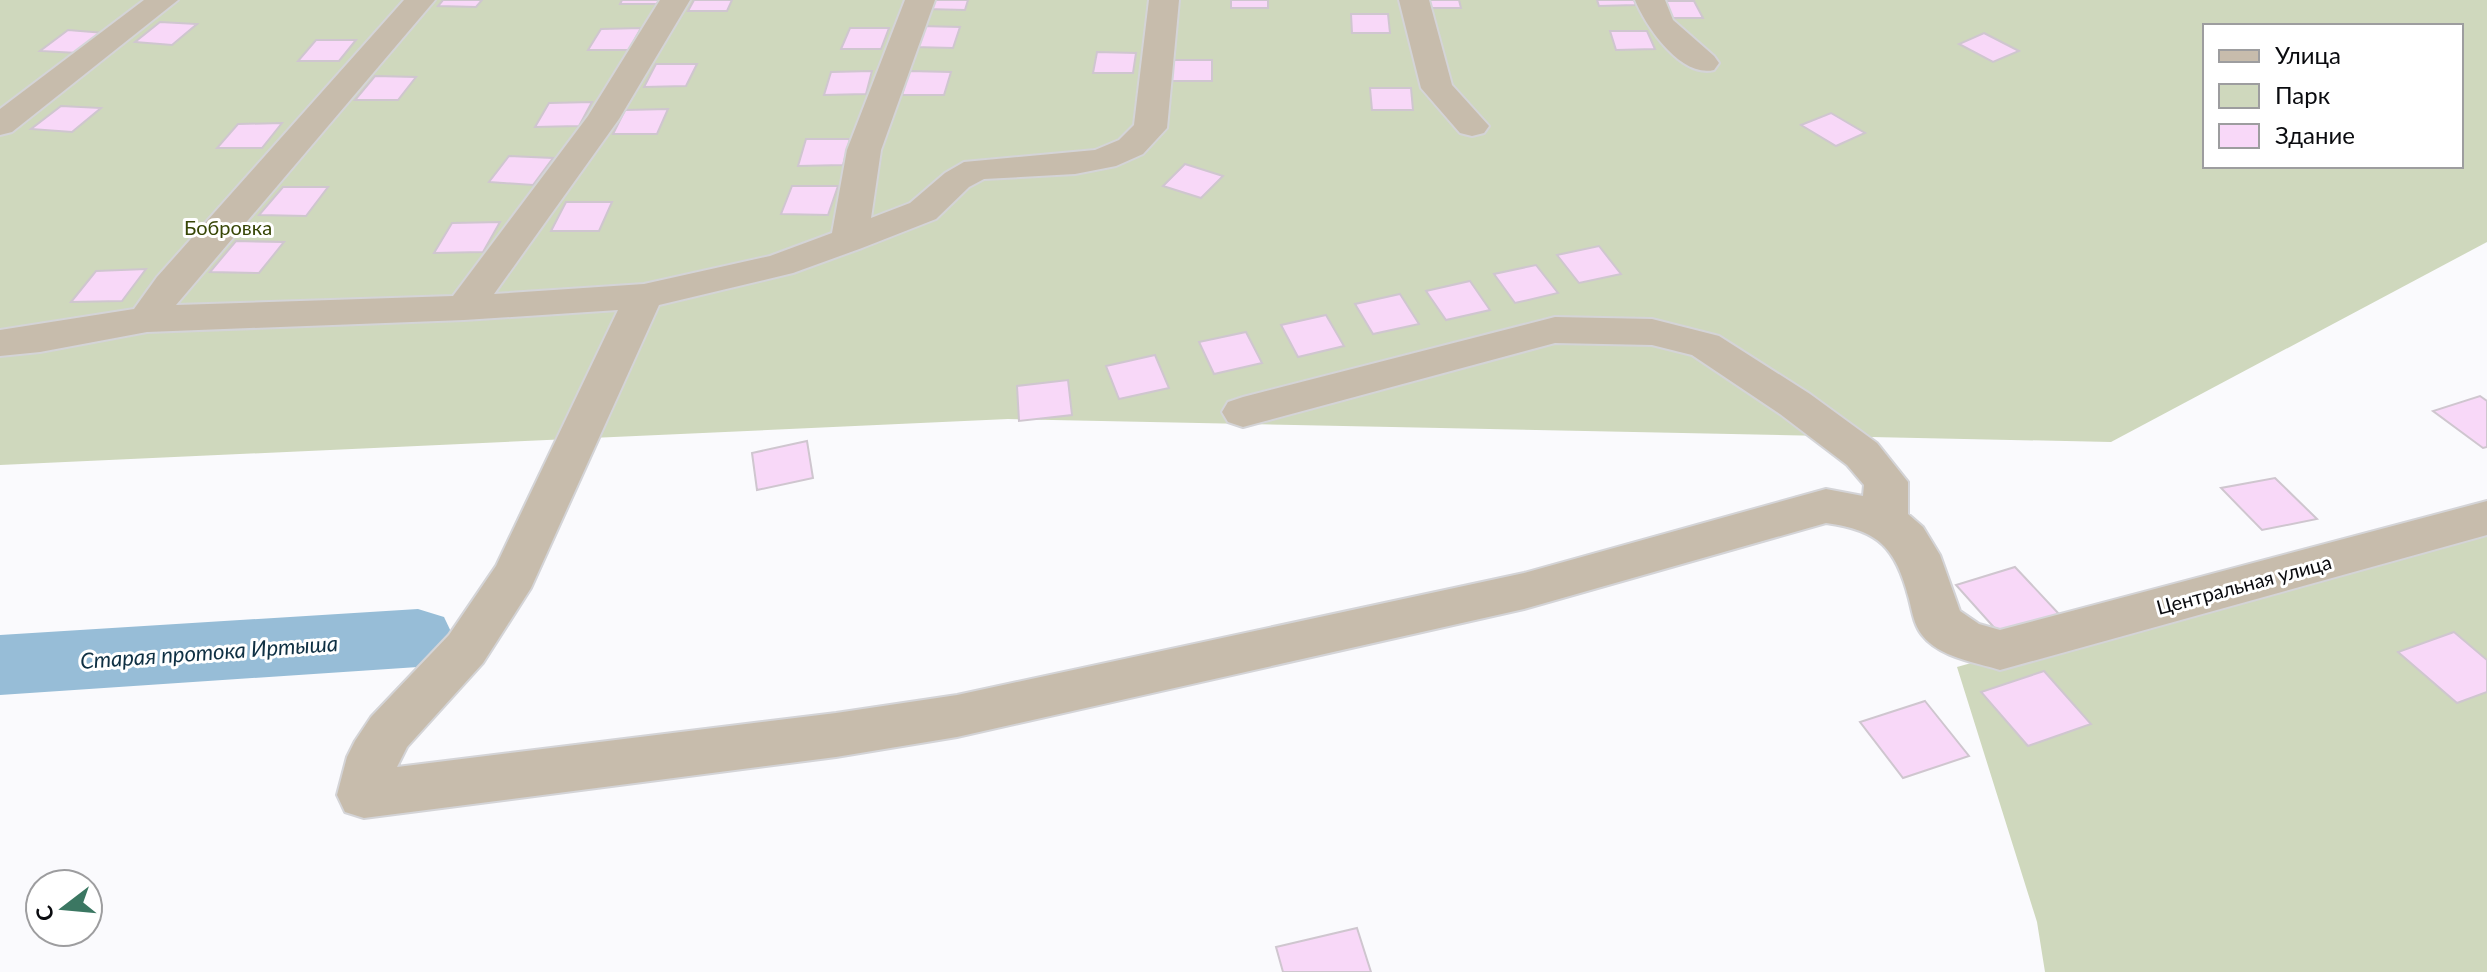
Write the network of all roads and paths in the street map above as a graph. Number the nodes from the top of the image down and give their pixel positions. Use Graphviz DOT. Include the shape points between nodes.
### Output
graph roads {
  1 [pos="163,0"];
  2 [pos="420,0"];
  3 [pos="675,0"];
  4 [pos="920,0"];
  5 [pos="1164,0"];
  6 [pos="1414,0"];
  7 [pos="1650,0"];
  8 [pos="1703,63"];
  9 [pos="0,125"];
  10 [pos="1472,126"];
  11 [pos="849,240"];
  12 [pos="644,296"];
  13 [pos="464,308"];
  14 [pos="147,319"];
  15 [pos="0,343"];
  16 [pos="1243,412"];
  17 [pos="2487,518"];
  18 [pos="1885,520"];
  1 -- 9 [label="street"];
  2 -- 14 [label="street"];
  3 -- 13 [label="street" via="602,119"];
  4 -- 11 [label="street" via="864,150"];
  5 -- 11 [label="street" via="1150,128 1131,147 1075,164 976,169 923,211"];
  6 -- 10 [label="street" via="1437,88"];
  7 -- 8 [label="street" via="1660,24"];
  11 -- 12 [label="street" via="780,265"];
  12 -- 13 [label="street"];
  12 -- 18 [label="street" via="515,575 466,649 389,732 373,757 364,795 957,716 1524,591 1826,506"];
  13 -- 14 [label="street"];
  14 -- 15 [label="street"];
  16 -- 18 [label="street" via="1555,330 1652,332 1705,345 1862,454 1886,482"];
  17 -- 18 [label="street, Центральная улица" via="2000,650 1964,640 1939,622 1926,570 1906,537"];
}
